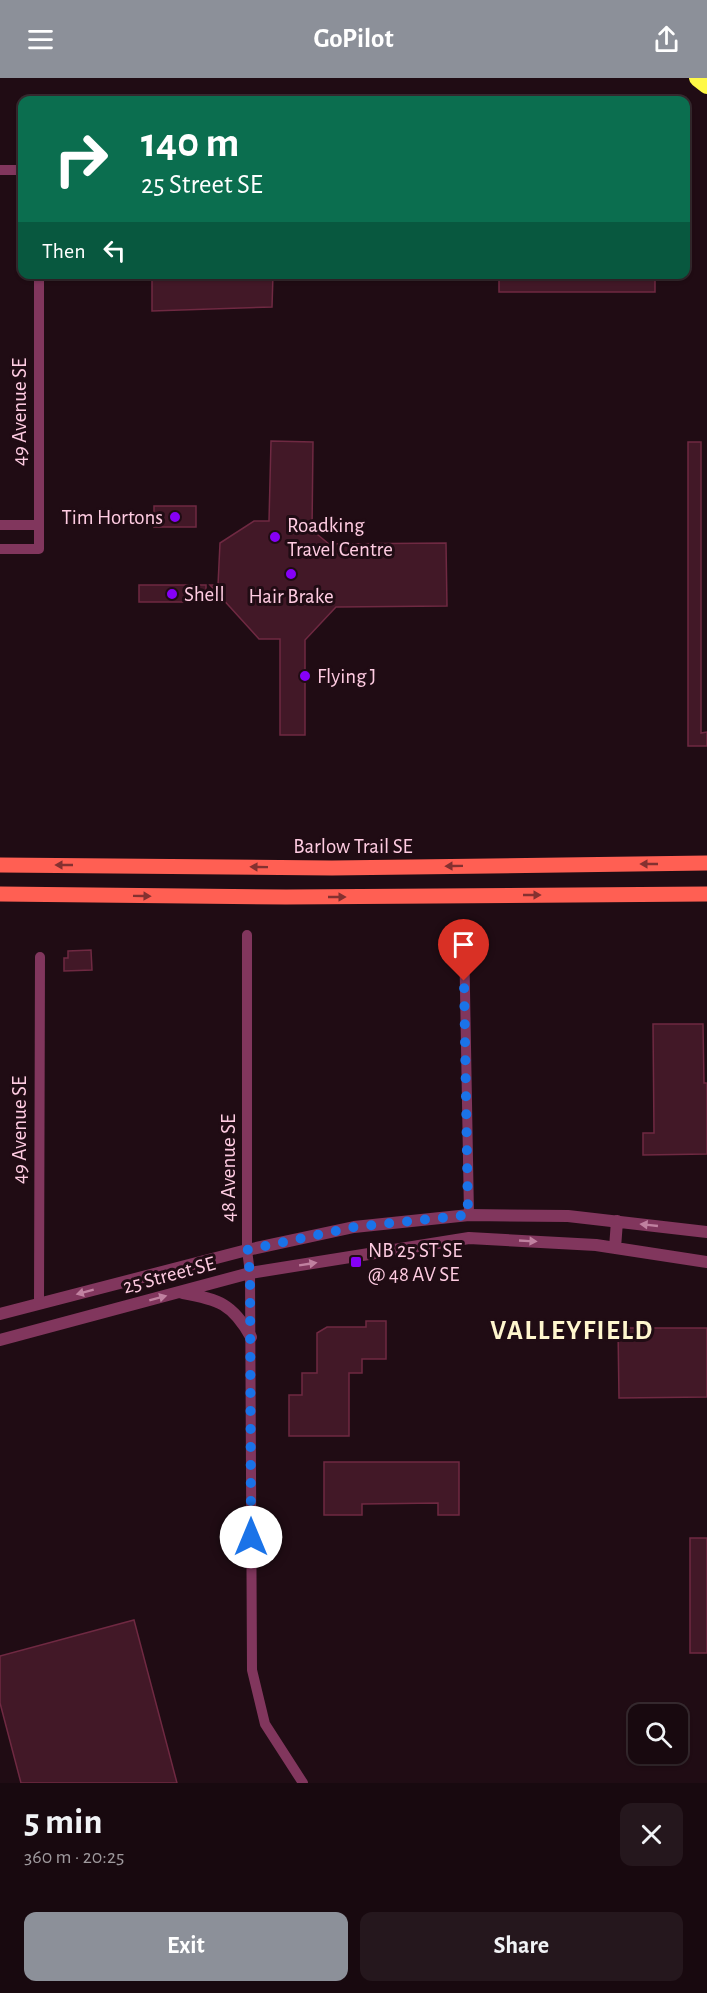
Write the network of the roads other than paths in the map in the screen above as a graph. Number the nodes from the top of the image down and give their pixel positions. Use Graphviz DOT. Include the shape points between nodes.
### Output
graph roads {
  1 [pos="698,78"];
  2 [pos="707,84"];
  3 [pos="0,170"];
  4 [pos="18,170"];
  5 [pos="39,279"];
  6 [pos="0,525"];
  7 [pos="39,525"];
  8 [pos="0,549"];
  9 [pos="707,863"];
  10 [pos="0,865"];
  11 [pos="0,894"];
  12 [pos="707,894"];
  13 [pos="464,934"];
  14 [pos="247,935"];
  15 [pos="40,957"];
  16 [pos="468,1215"];
  17 [pos="617,1221"];
  18 [pos="707,1232"];
  19 [pos="615,1248"];
  20 [pos="247,1250"];
  21 [pos="707,1262"];
  22 [pos="250,1273"];
  23 [pos="179,1292"];
  24 [pos="39,1304"];
  25 [pos="0,1314"];
  26 [pos="250,1337"];
  27 [pos="0,1341"];
  28 [pos="303,1783"];
  1 -- 2 [label="highway"];
  3 -- 4 [label="street"];
  5 -- 7 [label="street, 49 Avenue SE"];
  6 -- 7 [label="street"];
  7 -- 8 [label="street, 49 Avenue SE" via="39,549"];
  9 -- 10 [label="main road, Barlow Trail SE, one-way" via="332,868"];
  11 -- 12 [label="main road, one-way"];
  13 -- 16 [label="street"];
  14 -- 20 [label="street, 48 Avenue SE"];
  15 -- 24 [label="street, 49 Avenue SE"];
  16 -- 17 [label="street, 25 Street SE" via="568,1216"];
  16 -- 20 [label="street, 25 Street SE" via="354,1227"];
  18 -- 17 [label="street, 25 Street SE, one-way"];
  17 -- 19 [label="street"];
  19 -- 21 [label="street, 25 Street SE"];
  22 -- 19 [label="street, 25 Street SE, one-way" via="470,1238"];
  20 -- 22 [label="street, 48 Avenue SE"];
  20 -- 24 [label="street, 25 Street SE, one-way"];
  22 -- 23 [label="street, 25 Street SE"];
  22 -- 26 [label="street, 48 Avenue SE"];
  23 -- 26 [label="street" via="227,1305"];
  27 -- 23 [label="street, 25 Street SE, one-way"];
  24 -- 25 [label="street, 25 Street SE"];
  26 -- 28 [label="street, 48 Avenue SE" via="252,1670 265,1724"];
}
